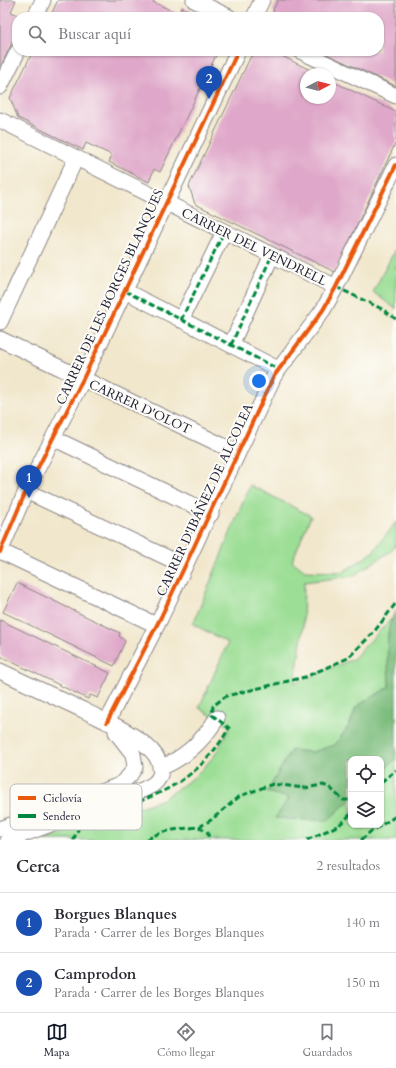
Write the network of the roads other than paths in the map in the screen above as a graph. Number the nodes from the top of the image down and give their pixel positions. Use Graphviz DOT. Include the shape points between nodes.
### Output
graph roads {
  1 [pos="43,0"];
  2 [pos="194,0"];
  3 [pos="262,0"];
  4 [pos="37,12"];
  5 [pos="219,12"];
  6 [pos="256,12"];
  7 [pos="16,56"];
  8 [pos="236,56"];
  9 [pos="311,56"];
  10 [pos="0,87"];
  11 [pos="396,96"];
  12 [pos="0,120"];
  13 [pos="76,158"];
  14 [pos="396,164"];
  15 [pos="166,203"];
  16 [pos="224,232"];
  17 [pos="272,255"];
  18 [pos="336,287"];
  19 [pos="124,291"];
  20 [pos="181,320"];
  21 [pos="0,322"];
  22 [pos="0,339"];
  23 [pos="231,345"];
  24 [pos="278,369"];
  25 [pos="83,379"];
  26 [pos="53,438"];
  27 [pos="238,453"];
  28 [pos="26,491"];
  29 [pos="211,514"];
  30 [pos="0,551"];
  31 [pos="185,566"];
  32 [pos="156,625"];
  33 [pos="0,671"];
  34 [pos="218,718"];
  35 [pos="107,722"];
  36 [pos="160,768"];
  37 [pos="121,784"];
  38 [pos="142,790"];
  39 [pos="10,824"];
  40 [pos="0,828"];
  41 [pos="35,830"];
  42 [pos="8,840"];
  1 -- 4 [label="street"];
  2 -- 5 [label="street"];
  3 -- 6 [label="street"];
  7 -- 10 [label="street"];
  8 -- 15 [label="street, CARRER DE LES BORGES BLANQUES"];
  9 -- 11 [label="street"];
  12 -- 13 [label="street, CARRER DEL VENDRELL"];
  13 -- 15 [label="street, CARRER DEL VENDRELL"];
  13 -- 21 [label="street"];
  14 -- 18 [label="street, CARRER D'IBÁÑEZ DE ALCOLEA"];
  15 -- 16 [label="street, CARRER DEL VENDRELL"];
  15 -- 19 [label="street, CARRER DE LES BORGES BLANQUES"];
  16 -- 17 [label="street, CARRER DEL VENDRELL"];
  16 -- 20 [label="street"];
  17 -- 18 [label="street, CARRER DEL VENDRELL"];
  17 -- 23 [label="street"];
  18 -- 24 [label="street, CARRER D'IBÁÑEZ DE ALCOLEA" via="316,320"];
  19 -- 20 [label="street"];
  19 -- 25 [label="street, CARRER DE LES BORGES BLANQUES"];
  20 -- 23 [label="street"];
  22 -- 25 [label="street, CARRER D'OLOT"];
  23 -- 24 [label="street"];
  24 -- 27 [label="street, CARRER D'IBÁÑEZ DE ALCOLEA"];
  25 -- 26 [label="street, CARRER DE LES BORGES BLANQUES"];
  25 -- 27 [label="street, CARRER D'OLOT"];
  26 -- 28 [label="street, CARRER DE LES BORGES BLANQUES"];
  26 -- 29 [label="street"];
  27 -- 29 [label="street, CARRER D'IBÁÑEZ DE ALCOLEA"];
  28 -- 30 [label="street, CARRER DE LES BORGES BLANQUES"];
  28 -- 31 [label="street"];
  29 -- 31 [label="street, CARRER D'IBÁÑEZ DE ALCOLEA"];
  30 -- 32 [label="street"];
  31 -- 32 [label="street, CARRER D'IBÁÑEZ DE ALCOLEA"];
  32 -- 35 [label="street, CARRER D'IBÁÑEZ DE ALCOLEA"];
  33 -- 35 [label="street"];
  34 -- 36 [label="street" via="209,732 189,751"];
  35 -- 36 [label="street" via="151,751 159,761"];
  35 -- 37 [label="street" via="126,743 133,754 136,767"];
  36 -- 38 [label="street" via="160,775 155,783"];
  39 -- 40 [label="street"];
  41 -- 42 [label="street"];
}
